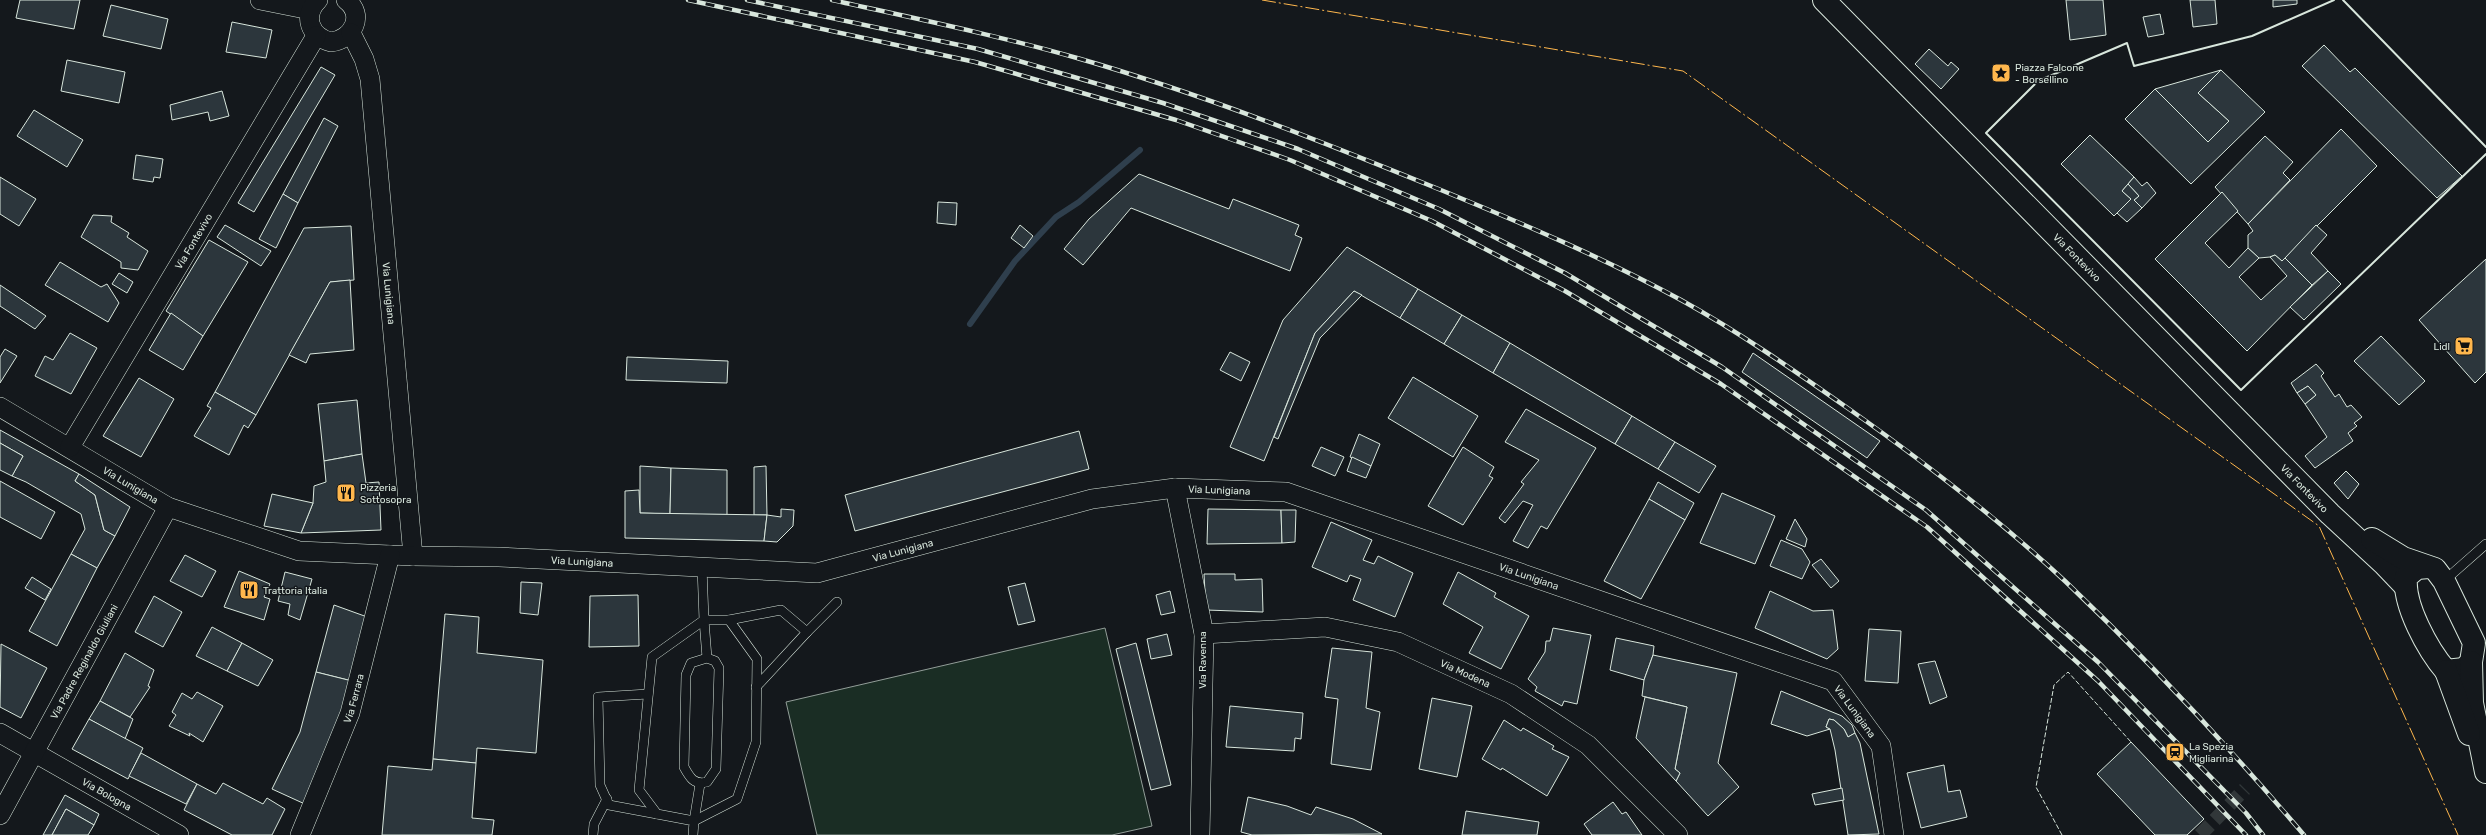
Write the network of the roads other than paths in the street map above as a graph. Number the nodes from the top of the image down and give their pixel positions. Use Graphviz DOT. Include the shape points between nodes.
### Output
graph roads {
  1 [pos="260,0"];
  2 [pos="346,0"];
  3 [pos="1824,0"];
  4 [pos="314,5"];
  5 [pos="351,33"];
  6 [pos="316,36"];
  7 [pos="0,407"];
  8 [pos="70,447"];
  9 [pos="1175,488"];
  10 [pos="168,507"];
  11 [pos="2330,514"];
  12 [pos="2486,544"];
  13 [pos="390,555"];
  14 [pos="413,556"];
  15 [pos="702,567"];
  16 [pos="2436,574"];
  17 [pos="2405,586"];
  18 [pos="837,602"];
  19 [pos="704,620"];
  20 [pos="729,620"];
  21 [pos="808,632"];
  22 [pos="1204,634"];
  23 [pos="707,658"];
  24 [pos="2471,662"];
  25 [pos="2446,672"];
  26 [pos="756,688"];
  27 [pos="648,694"];
  28 [pos="0,733"];
  29 [pos="34,751"];
  30 [pos="2486,772"];
  31 [pos="700,784"];
  32 [pos="606,799"];
  33 [pos="657,814"];
  34 [pos="0,815"];
  35 [pos="694,821"];
  36 [pos="179,835"];
  37 [pos="300,835"];
  38 [pos="593,835"];
  39 [pos="693,835"];
  40 [pos="1200,835"];
  41 [pos="1678,835"];
  42 [pos="1894,835"];
  1 -- 4 [label="street"];
  2 -- 5 [label="street" via="354,10 356,18"];
  3 -- 11 [label="street, Via Fontevivo"];
  4 -- 6 [label="street" via="310,27"];
  5 -- 6 [label="street" via="339,42 331,42"];
  5 -- 14 [label="street, Via Lunigiana" via="364,59 370,79"];
  6 -- 8 [label="street, Via Fontevivo"];
  7 -- 8 [label="street, Via Lunigiana"];
  8 -- 10 [label="street, Via Lunigiana"];
  9 -- 15 [label="street, Via Lunigiana" via="1092,499 817,573"];
  9 -- 22 [label="street, Via Ravenna"];
  9 -- 42 [label="street, Via Lunigiana" via="1286,492 1833,680 1881,746"];
  10 -- 13 [label="street, Via Lunigiana" via="299,551"];
  10 -- 29 [label="street, Via Padre Reginaldo Giuliani"];
  11 -- 16 [label="street, Via Fontevivo" via="2359,529 2403,558"];
  11 -- 17 [label="street, Via Fontevivo"];
  12 -- 16 [label="lane"];
  13 -- 14 [label="street, Via Lunigiana"];
  13 -- 37 [label="street, Via Ferrara" via="350,713"];
  14 -- 15 [label="street, Via Lunigiana" via="499,557"];
  15 -- 19 [label="lane"];
  16 -- 17 [label="street" via="2417,568 2406,577"];
  16 -- 24 [label="street, Via Fontevivo" via="2474,643"];
  17 -- 25 [label="street, Via Fontevivo" via="2407,599 2433,656"];
  18 -- 21 [label="lane"];
  19 -- 20 [label="lane"];
  19 -- 23 [label="lane"];
  19 -- 27 [label="lane" via="652,657"];
  20 -- 21 [label="lane" via="781,610"];
  20 -- 26 [label="lane" via="757,659"];
  21 -- 26 [label="lane"];
  22 -- 40 [label="street, Via Ravenna"];
  22 -- 41 [label="street, Via Modena" via="1326,627 1398,642 1511,694 1588,745"];
  23 -- 31 [label="lane" via="715,661 719,668 716,769 707,782"];
  23 -- 31 [label="lane" via="691,663 686,675 684,767 691,780"];
  24 -- 25 [label="street" via="2464,669"];
  24 -- 30 [label="street, Via Fontevivo" via="2472,703"];
  25 -- 30 [label="street, Via Fontevivo" via="2456,704"];
  26 -- 35 [label="lane" via="756,742 737,798"];
  27 -- 32 [label="lane" via="598,697 600,785"];
  27 -- 33 [label="lane" via="639,790"];
  28 -- 29 [label="street, Via Bologna"];
  29 -- 34 [label="street, Via Padre Reginaldo Giuliani"];
  29 -- 36 [label="street, Via Bologna"];
  31 -- 35 [label="lane"];
  32 -- 33 [label="lane" via="609,805"];
  32 -- 38 [label="lane" via="594,824"];
  33 -- 35 [label="lane"];
  35 -- 39 [label="lane"];
}
